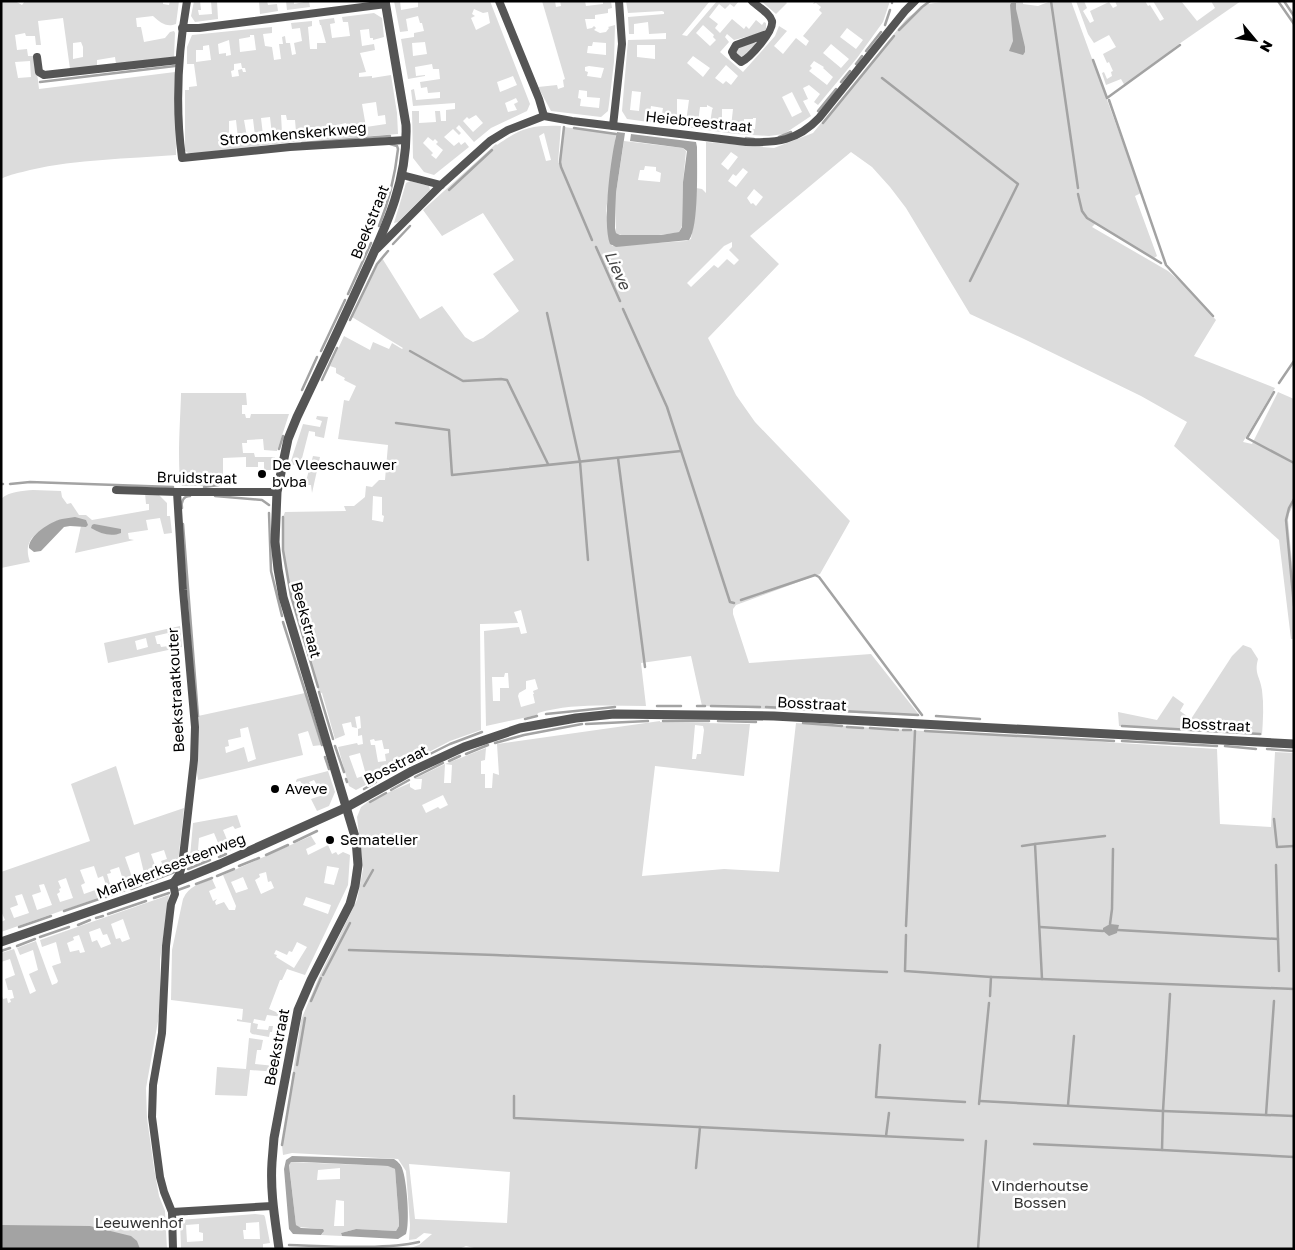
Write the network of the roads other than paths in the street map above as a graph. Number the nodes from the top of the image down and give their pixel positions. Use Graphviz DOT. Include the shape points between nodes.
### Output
graph roads {
  1 [pos="187,1"];
  2 [pos="499,1"];
  3 [pos="619,1"];
  4 [pos="752,1"];
  5 [pos="904,1"];
  6 [pos="915,1"];
  7 [pos="386,2"];
  8 [pos="905,11"];
  9 [pos="182,28"];
  10 [pos="767,34"];
  11 [pos="37,57"];
  12 [pos="179,60"];
  13 [pos="544,116"];
  14 [pos="613,126"];
  15 [pos="406,140"];
  16 [pos="402,175"];
  17 [pos="441,185"];
  18 [pos="374,252"];
  19 [pos="116,490"];
  20 [pos="176,492"];
  21 [pos="277,492"];
  22 [pos="1294,744"];
  23 [pos="347,807"];
  24 [pos="173,882"];
  25 [pos="1,942"];
  26 [pos="272,1206"];
  27 [pos="172,1212"];
  28 [pos="173,1249"];
  29 [pos="279,1249"];
  1 -- 9 [label="street"];
  2 -- 13 [label="street"];
  3 -- 14 [label="street" via="621,53"];
  4 -- 10 [label="street" via="771,19 772,25"];
  5 -- 8 [label="street"];
  6 -- 8 [label="street, Heiebreestraat"];
  7 -- 9 [label="street"];
  7 -- 15 [label="street, Beekstraat"];
  8 -- 14 [label="street, Heiebreestraat" via="811,127 796,136 772,143 746,142"];
  9 -- 12 [label="street"];
  11 -- 12 [label="street" via="39,72 44,75"];
  12 -- 15 [label="street, Stroomkenskerkweg" via="182,158"];
  13 -- 14 [label="street, Heiebreestraat"];
  13 -- 17 [label="street, Heiebreestraat" via="490,141"];
  15 -- 16 [label="street, Beekstraat"];
  16 -- 17 [label="street"];
  16 -- 18 [label="street, Beekstraat" via="392,211"];
  17 -- 18 [label="street, Heiebreestraat"];
  18 -- 21 [label="street, Beekstraat" via="288,439"];
  19 -- 20 [label="street, Bruidstraat"];
  20 -- 21 [label="street, Bruidstraat"];
  20 -- 24 [label="street, Beekstraatkouter" via="195,727 182,866"];
  21 -- 23 [label="street, Beekstraat" via="275,542 283,597"];
  22 -- 23 [label="street, Bosstraat" via="783,716 614,714 520,728 486,739 412,771"];
  23 -- 24 [label="street, Mariakerksesteenweg"];
  23 -- 26 [label="street, Beekstraat" via="356,840 358,866 355,886 350,904 295,1019 274,1138 270,1184"];
  24 -- 25 [label="street, Mariakerksesteenweg"];
  24 -- 27 [label="street" via="175,894 166,946 162,1033 153,1085 152,1118 160,1177"];
  26 -- 27 [label="street"];
  26 -- 29 [label="street, Beekstraat"];
  27 -- 28 [label="street"];
}
